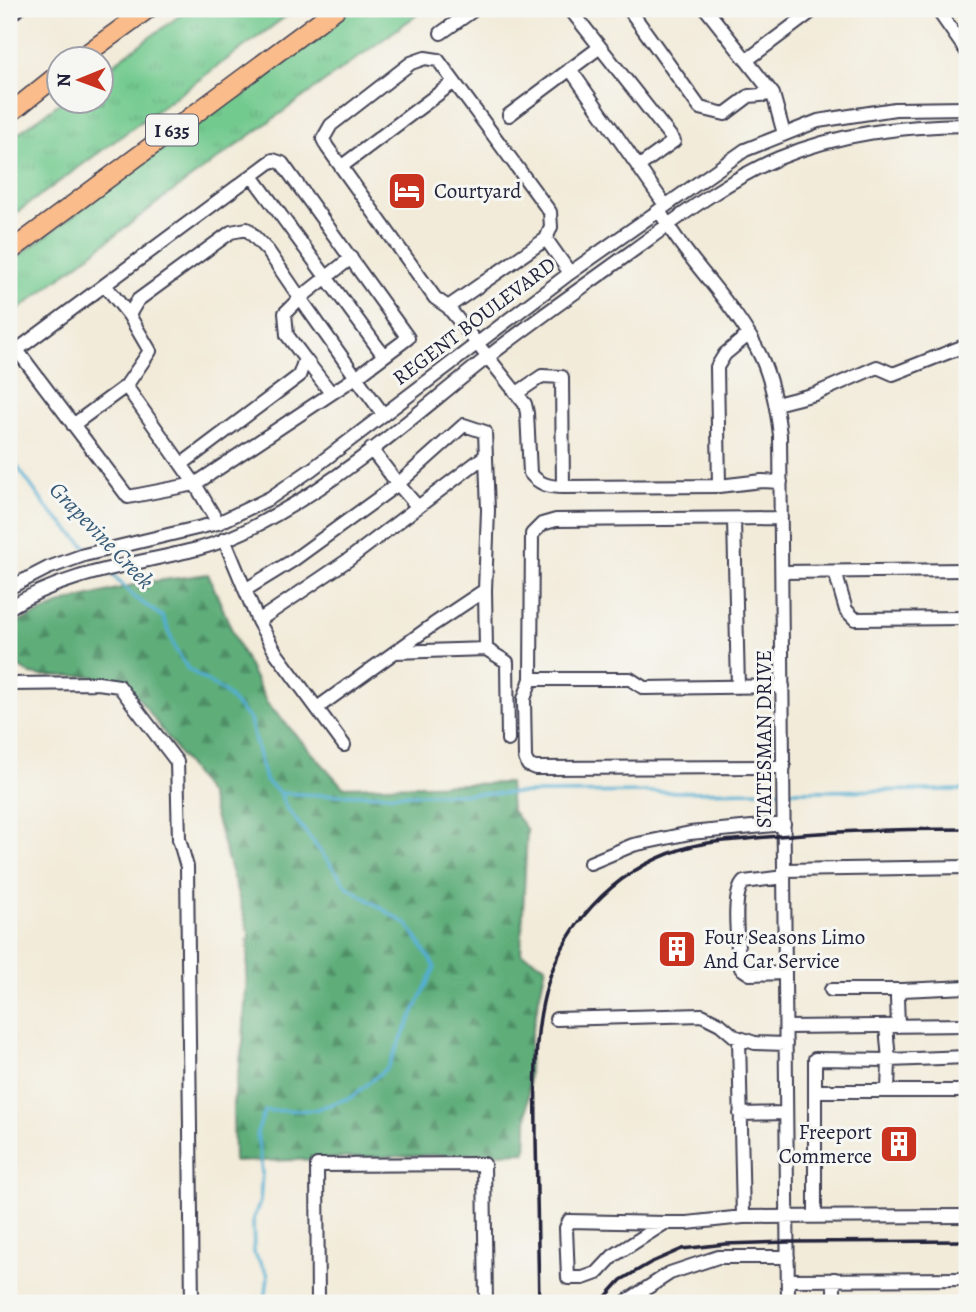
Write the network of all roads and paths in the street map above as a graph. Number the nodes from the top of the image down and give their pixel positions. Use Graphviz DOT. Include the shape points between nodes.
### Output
graph roads {
  1 [pos="18,9"];
  2 [pos="135,9"];
  3 [pos="148,9"];
  4 [pos="336,9"];
  5 [pos="475,9"];
  6 [pos="570,9"];
  7 [pos="629,9"];
  8 [pos="706,9"];
  9 [pos="815,9"];
  10 [pos="937,9"];
  11 [pos="9,15"];
  12 [pos="441,33"];
  13 [pos="93,46"];
  14 [pos="96,46"];
  15 [pos="600,47"];
  16 [pos="967,52"];
  17 [pos="747,60"];
  18 [pos="570,69"];
  19 [pos="454,82"];
  20 [pos="46,84"];
  21 [pos="773,94"];
  22 [pos="967,108"];
  23 [pos="9,114"];
  24 [pos="509,115"];
  25 [pos="967,125"];
  26 [pos="784,134"];
  27 [pos="342,166"];
  28 [pos="638,167"];
  29 [pos="252,176"];
  30 [pos="662,207"];
  31 [pos="668,225"];
  32 [pos="546,239"];
  33 [pos="9,252"];
  34 [pos="351,258"];
  35 [pos="570,273"];
  36 [pos="326,278"];
  37 [pos="105,285"];
  38 [pos="300,298"];
  39 [pos="448,307"];
  40 [pos="129,314"];
  41 [pos="748,335"];
  42 [pos="477,342"];
  43 [pos="967,345"];
  44 [pos="384,356"];
  45 [pos="488,357"];
  46 [pos="305,359"];
  47 [pos="356,377"];
  48 [pos="126,386"];
  49 [pos="331,393"];
  50 [pos="517,393"];
  51 [pos="776,404"];
  52 [pos="383,414"];
  53 [pos="73,425"];
  54 [pos="371,449"];
  55 [pos="485,456"];
  56 [pos="181,464"];
  57 [pos="781,482"];
  58 [pos="195,484"];
  59 [pos="398,484"];
  60 [pos="719,486"];
  61 [pos="563,487"];
  62 [pos="417,506"];
  63 [pos="782,518"];
  64 [pos="734,520"];
  65 [pos="218,523"];
  66 [pos="223,539"];
  67 [pos="967,570"];
  68 [pos="782,572"];
  69 [pos="835,572"];
  70 [pos="12,586"];
  71 [pos="245,590"];
  72 [pos="485,590"];
  73 [pos="9,608"];
  74 [pos="967,618"];
  75 [pos="258,621"];
  76 [pos="486,649"];
  77 [pos="394,652"];
  78 [pos="531,679"];
  79 [pos="9,684"];
  80 [pos="783,685"];
  81 [pos="738,687"];
  82 [pos="317,708"];
  83 [pos="508,740"];
  84 [pos="344,745"];
  85 [pos="783,767"];
  86 [pos="784,820"];
  87 [pos="590,863"];
  88 [pos="967,867"];
  89 [pos="784,874"];
  90 [pos="785,973"];
  91 [pos="967,988"];
  92 [pos="831,990"];
  93 [pos="902,990"];
  94 [pos="556,1019"];
  95 [pos="967,1025"];
  96 [pos="892,1026"];
  97 [pos="786,1027"];
  98 [pos="739,1038"];
  99 [pos="786,1044"];
  100 [pos="967,1057"];
  101 [pos="889,1060"];
  102 [pos="815,1091"];
  103 [pos="888,1091"];
  104 [pos="967,1091"];
  105 [pos="786,1113"];
  106 [pos="740,1114"];
  107 [pos="967,1216"];
  108 [pos="743,1217"];
  109 [pos="787,1217"];
  110 [pos="815,1217"];
  111 [pos="665,1223"];
  112 [pos="788,1257"];
  113 [pos="834,1279"];
  114 [pos="967,1279"];
  115 [pos="788,1280"];
  116 [pos="192,1303"];
  117 [pos="318,1303"];
  118 [pos="486,1303"];
  119 [pos="624,1303"];
  120 [pos="788,1303"];
  121 [pos="834,1303"];
  1 -- 11 [label="street"];
  2 -- 13 [label="highway"];
  3 -- 14 [label="highway"];
  4 -- 33 [label="highway, I 635"];
  5 -- 12 [label="street"];
  6 -- 15 [label="street"];
  7 -- 21 [label="street" via="700,108 725,114 749,96"];
  8 -- 17 [label="street"];
  9 -- 17 [label="street"];
  10 -- 16 [label="street"];
  15 -- 18 [label="street"];
  15 -- 28 [label="street" via="674,141"];
  17 -- 21 [label="street"];
  18 -- 24 [label="street"];
  18 -- 28 [label="street, STATESMAN DRIVE"];
  19 -- 27 [label="street"];
  19 -- 27 [label="street" via="438,60 411,63 331,125 323,139"];
  19 -- 32 [label="street" via="550,212"];
  20 -- 23 [label="highway"];
  21 -- 26 [label="street"];
  22 -- 26 [label="street, REGENT BOULEVARD" via="864,113 818,121"];
  25 -- 31 [label="street, REGENT BOULEVARD" via="886,129 814,145 751,171"];
  26 -- 30 [label="street, REGENT BOULEVARD" via="745,150"];
  27 -- 39 [label="street" via="435,298"];
  28 -- 30 [label="street, STATESMAN DRIVE"];
  29 -- 34 [label="street" via="273,160 282,163"];
  29 -- 36 [label="street"];
  29 -- 37 [label="street"];
  30 -- 31 [label="street, STATESMAN DRIVE"];
  30 -- 35 [label="street, REGENT BOULEVARD"];
  31 -- 41 [label="street, STATESMAN DRIVE"];
  31 -- 45 [label="street, REGENT BOULEVARD"];
  32 -- 35 [label="street"];
  32 -- 39 [label="street"];
  34 -- 36 [label="street"];
  34 -- 44 [label="street" via="408,338"];
  35 -- 42 [label="street, REGENT BOULEVARD"];
  36 -- 38 [label="street"];
  36 -- 44 [label="street"];
  37 -- 40 [label="street"];
  37 -- 53 [label="street" via="17,350"];
  38 -- 40 [label="street" via="247,229 231,232 138,300"];
  38 -- 46 [label="street" via="285,313 287,335"];
  38 -- 47 [label="street"];
  39 -- 42 [label="street"];
  40 -- 48 [label="street" via="150,351"];
  41 -- 51 [label="street, STATESMAN DRIVE" via="761,357"];
  41 -- 60 [label="street" via="717,367"];
  42 -- 45 [label="street"];
  42 -- 52 [label="street, REGENT BOULEVARD"];
  43 -- 51 [label="street" via="893,374 877,367 815,394"];
  44 -- 47 [label="street"];
  45 -- 50 [label="street"];
  45 -- 54 [label="street, REGENT BOULEVARD"];
  46 -- 49 [label="street"];
  46 -- 56 [label="street" via="299,376"];
  47 -- 49 [label="street"];
  47 -- 52 [label="street"];
  48 -- 53 [label="street"];
  48 -- 56 [label="street"];
  49 -- 58 [label="street"];
  50 -- 61 [label="street" via="527,413 530,473 543,485"];
  50 -- 61 [label="street" via="542,376 562,377"];
  51 -- 57 [label="street, STATESMAN DRIVE"];
  52 -- 65 [label="street, REGENT BOULEVARD" via="270,498"];
  53 -- 58 [label="street" via="128,497"];
  54 -- 59 [label="street"];
  54 -- 66 [label="street, REGENT BOULEVARD" via="313,492"];
  55 -- 59 [label="street" via="485,432 464,425"];
  55 -- 62 [label="street"];
  55 -- 72 [label="street"];
  56 -- 58 [label="street"];
  57 -- 60 [label="street"];
  57 -- 63 [label="street, STATESMAN DRIVE"];
  58 -- 65 [label="street"];
  59 -- 62 [label="street"];
  59 -- 71 [label="street"];
  60 -- 61 [label="street"];
  62 -- 75 [label="street"];
  63 -- 64 [label="street"];
  63 -- 68 [label="street, STATESMAN DRIVE"];
  64 -- 78 [label="street" via="556,520 542,524 532,534"];
  64 -- 81 [label="street"];
  65 -- 70 [label="street, REGENT BOULEVARD" via="84,555"];
  66 -- 71 [label="street"];
  66 -- 73 [label="street, REGENT BOULEVARD" via="92,572"];
  67 -- 69 [label="street"];
  68 -- 69 [label="street"];
  68 -- 80 [label="street, STATESMAN DRIVE"];
  69 -- 74 [label="street" via="846,610 855,619"];
  71 -- 75 [label="street"];
  72 -- 76 [label="street"];
  72 -- 77 [label="street"];
  75 -- 82 [label="street"];
  76 -- 77 [label="street"];
  76 -- 83 [label="street" via="507,662"];
  77 -- 82 [label="street"];
  78 -- 81 [label="street" via="630,679 644,688"];
  78 -- 85 [label="street" via="524,699 524,758 535,768"];
  79 -- 116 [label="street" via="119,686 177,762 179,839 187,867"];
  80 -- 81 [label="street"];
  80 -- 85 [label="street, STATESMAN DRIVE"];
  82 -- 84 [label="street"];
  85 -- 86 [label="street, STATESMAN DRIVE"];
  86 -- 87 [label="street" via="633,845"];
  86 -- 89 [label="street, STATESMAN DRIVE"];
  88 -- 89 [label="street"];
  89 -- 90 [label="street, STATESMAN DRIVE"];
  89 -- 90 [label="street" via="744,882 737,899 741,968 750,974"];
  90 -- 97 [label="street, STATESMAN DRIVE"];
  91 -- 93 [label="street"];
  92 -- 93 [label="street"];
  93 -- 96 [label="street"];
  94 -- 98 [label="street" via="702,1015"];
  95 -- 96 [label="street"];
  96 -- 97 [label="street"];
  96 -- 101 [label="street"];
  97 -- 99 [label="street, STATESMAN DRIVE"];
  98 -- 99 [label="street"];
  98 -- 106 [label="street"];
  99 -- 105 [label="street, STATESMAN DRIVE"];
  100 -- 101 [label="street"];
  101 -- 102 [label="street" via="815,1059"];
  101 -- 103 [label="street"];
  102 -- 103 [label="street"];
  102 -- 110 [label="street"];
  103 -- 104 [label="street"];
  105 -- 106 [label="street"];
  105 -- 109 [label="street, STATESMAN DRIVE"];
  106 -- 108 [label="street"];
  107 -- 110 [label="street"];
  108 -- 109 [label="street"];
  108 -- 111 [label="street"];
  109 -- 110 [label="street"];
  109 -- 112 [label="street, STATESMAN DRIVE"];
  111 -- 111 [label="street" via="613,1256 597,1273 583,1279 568,1278 569,1221"];
  112 -- 115 [label="street, STATESMAN DRIVE"];
  112 -- 119 [label="street" via="718,1257 670,1273"];
  113 -- 114 [label="street"];
  113 -- 115 [label="street"];
  113 -- 121 [label="street"];
  115 -- 120 [label="street, STATESMAN DRIVE"];
  117 -- 118 [label="street" via="317,1166 484,1164"];
}
